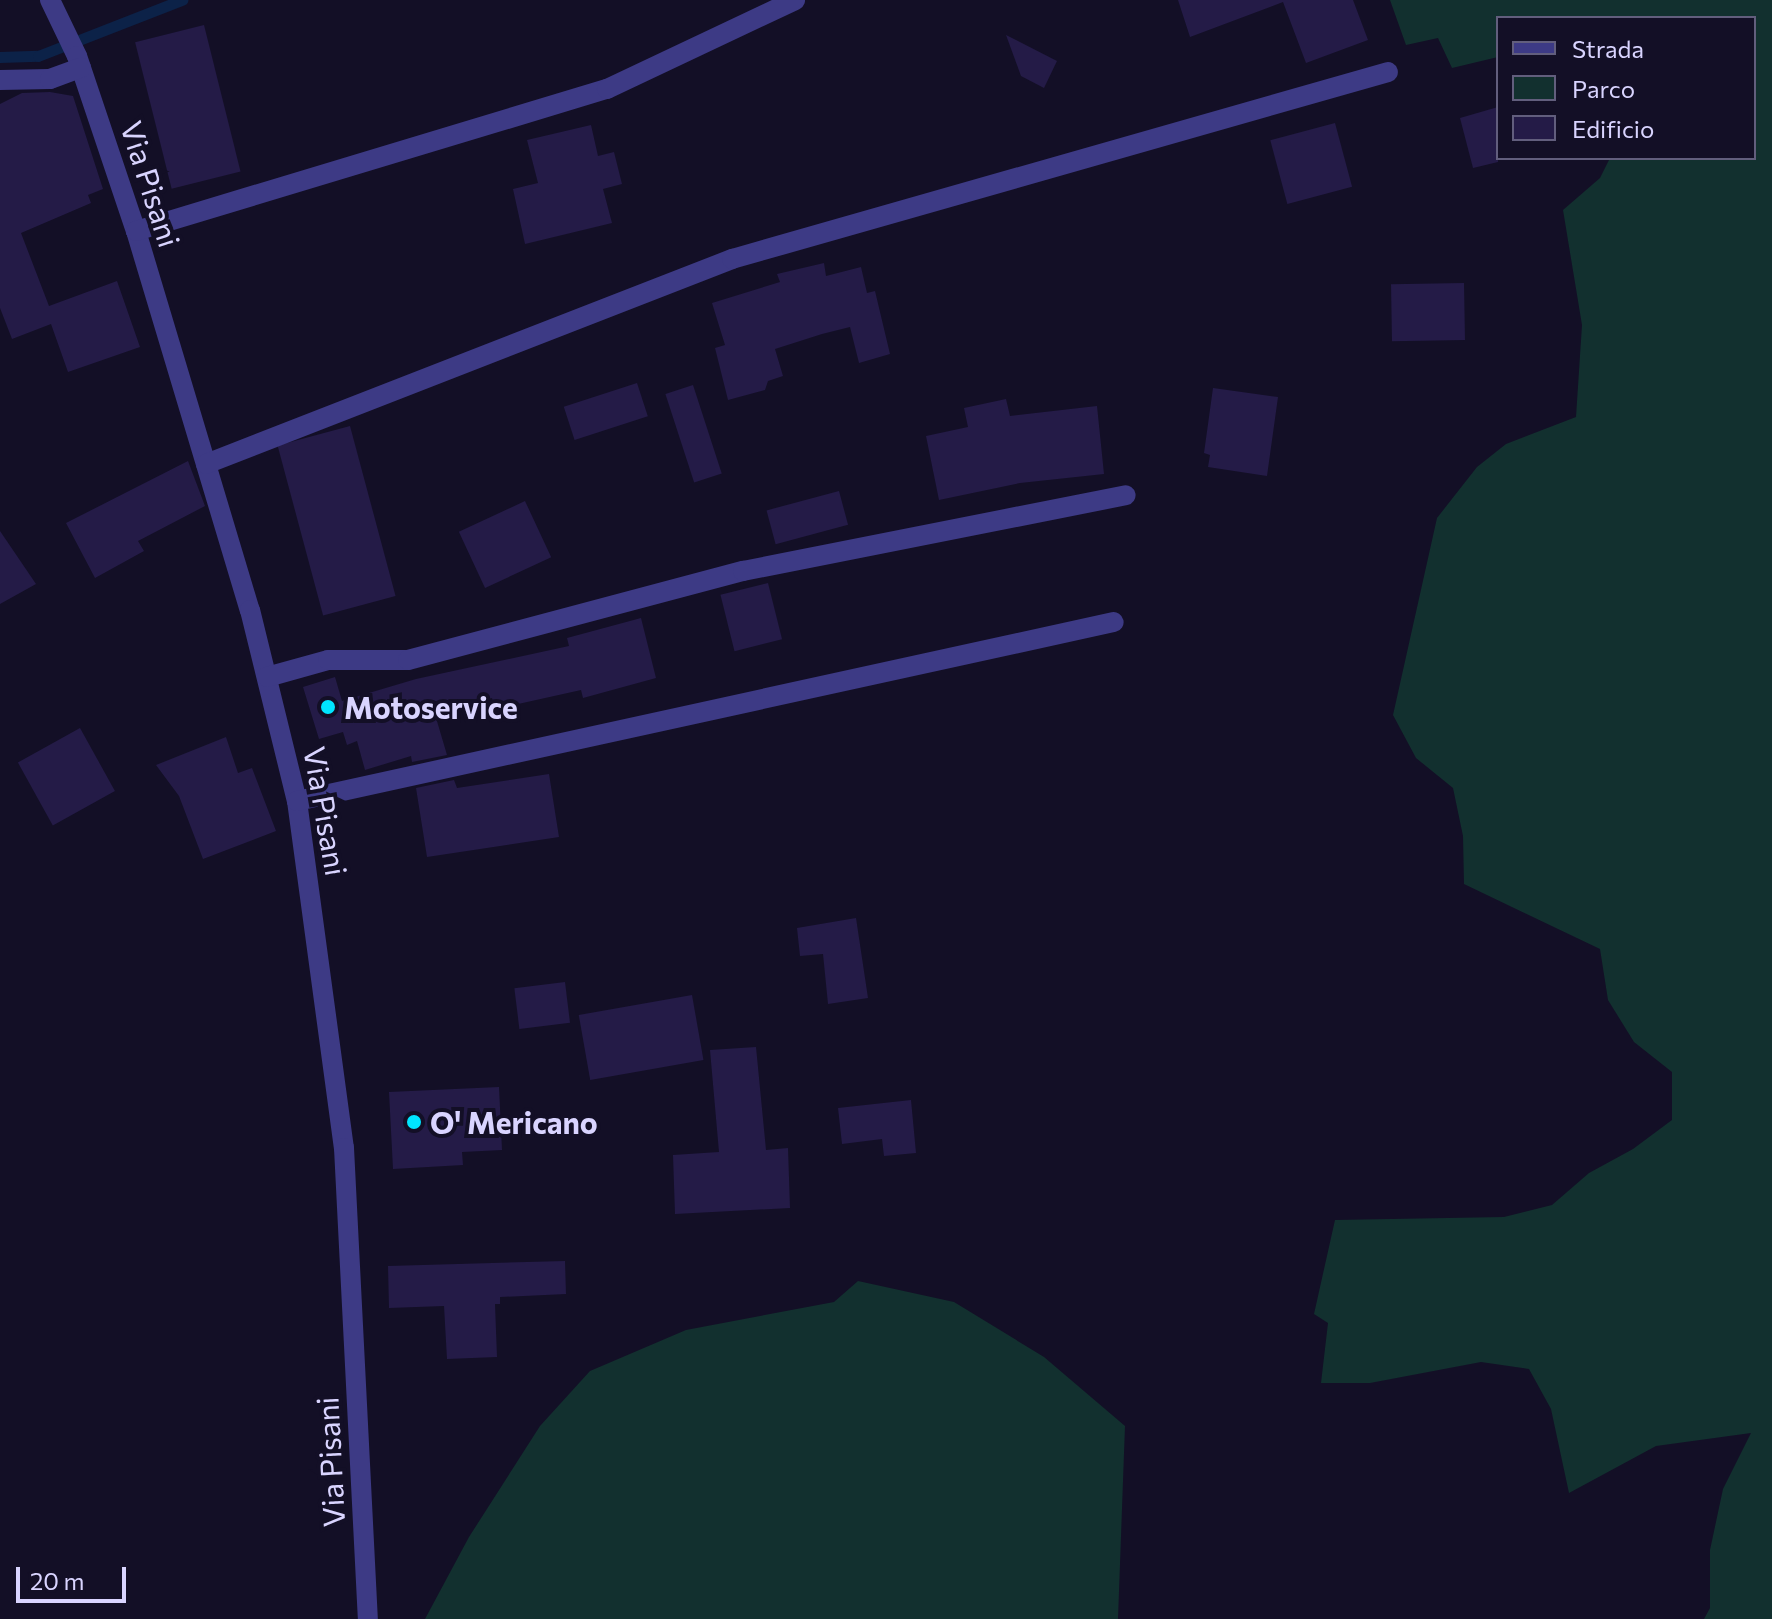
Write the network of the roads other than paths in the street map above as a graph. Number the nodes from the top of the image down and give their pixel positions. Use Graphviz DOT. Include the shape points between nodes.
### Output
graph roads {
  1 [pos="795,0"];
  2 [pos="55,7"];
  3 [pos="79,62"];
  4 [pos="1388,72"];
  5 [pos="0,80"];
  6 [pos="136,231"];
  7 [pos="206,464"];
  8 [pos="1126,495"];
  9 [pos="1114,622"];
  10 [pos="267,677"];
  11 [pos="297,801"];
  12 [pos="368,1619"];
  1 -- 6 [label="street" via="607,89"];
  2 -- 3 [label="street, Via Pisani"];
  3 -- 5 [label="street" via="50,79"];
  3 -- 6 [label="street, Via Pisani"];
  4 -- 7 [label="street" via="732,259"];
  6 -- 7 [label="street, Via Pisani"];
  7 -- 10 [label="street, Via Pisani"];
  8 -- 10 [label="street" via="743,571 408,660 328,660"];
  9 -- 11 [label="street"];
  10 -- 11 [label="street, Via Pisani"];
  11 -- 12 [label="street, Via Pisani" via="344,1148"];
}
